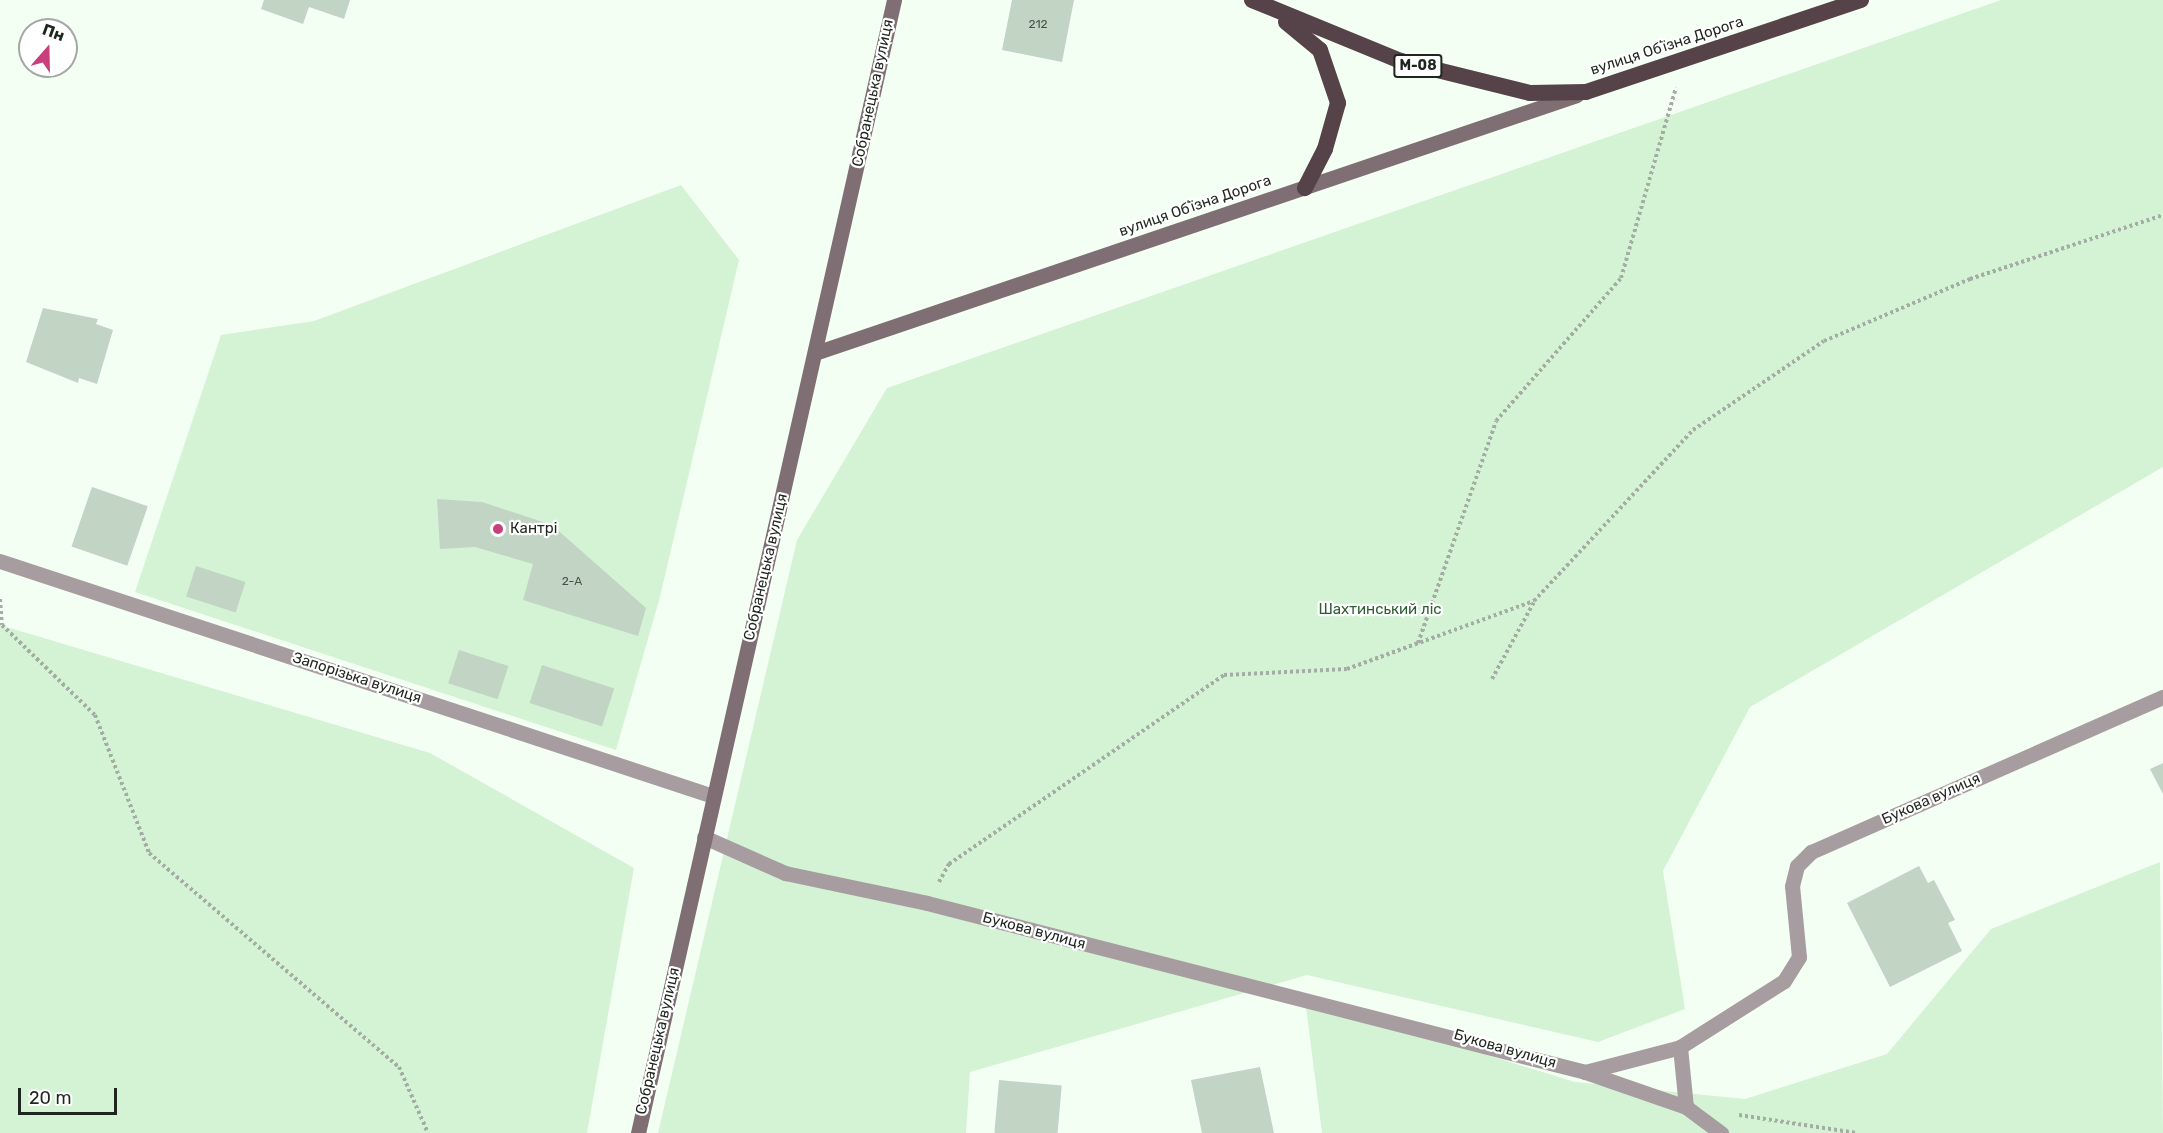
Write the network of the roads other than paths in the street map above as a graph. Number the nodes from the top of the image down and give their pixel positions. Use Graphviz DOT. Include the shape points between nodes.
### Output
graph roads {
  1 [pos="894,0"];
  2 [pos="1862,0"];
  3 [pos="1255,2"];
  4 [pos="1586,92"];
  5 [pos="1305,188"];
  6 [pos="815,353"];
  7 [pos="0,561"];
  8 [pos="2163,697"];
  9 [pos="713,796"];
  10 [pos="704,837"];
  11 [pos="1680,1047"];
  12 [pos="1585,1072"];
  13 [pos="1686,1107"];
  14 [pos="638,1133"];
  15 [pos="1721,1133"];
  1 -- 6 [label="main road, Собранецька вулиця"];
  2 -- 4 [label="highway, вулиця Обʼїзна Дорога / М-08"];
  3 -- 4 [label="highway, вулиця Обʼїзна Дорога / М-08" via="1401,61 1475,82 1530,93"];
  3 -- 5 [label="highway" via="1320,50 1335,87 1334,123"];
  4 -- 5 [label="main road, вулиця Обʼїзна Дорога"];
  5 -- 6 [label="main road, вулиця Обʼїзна Дорога"];
  6 -- 9 [label="main road, Собранецька вулиця"];
  7 -- 9 [label="street, Запорізька вулиця"];
  8 -- 11 [label="street, Букова вулиця" via="1811,852 1797,867 1792,886 1799,957 1784,981"];
  9 -- 10 [label="main road, Собранецька вулиця"];
  10 -- 12 [label="street, Букова вулиця" via="786,873 927,903"];
  10 -- 14 [label="main road, Собранецька вулиця"];
  11 -- 12 [label="street, Букова вулиця"];
  11 -- 13 [label="street"];
  12 -- 13 [label="street"];
  13 -- 15 [label="street"];
}
